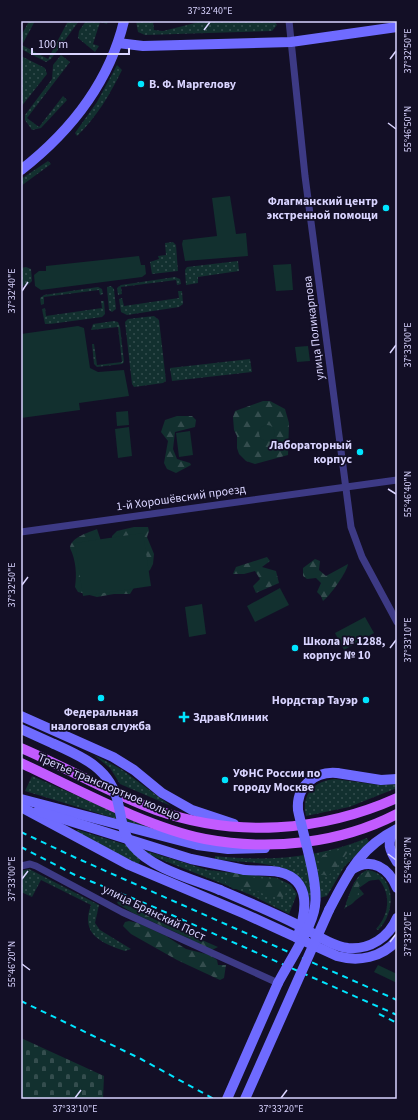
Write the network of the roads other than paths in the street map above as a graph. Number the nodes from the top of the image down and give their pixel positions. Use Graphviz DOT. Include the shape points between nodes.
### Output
graph roads {
  1 [pos="124,21"];
  2 [pos="289,21"];
  3 [pos="397,27"];
  4 [pos="291,42"];
  5 [pos="118,43"];
  6 [pos="21,170"];
  7 [pos="397,480"];
  8 [pos="344,487"];
  9 [pos="21,532"];
  10 [pos="397,622"];
  11 [pos="21,716"];
  12 [pos="21,729"];
  13 [pos="23,749"];
  14 [pos="21,763"];
  15 [pos="397,779"];
  16 [pos="21,799"];
  17 [pos="393,800"];
  18 [pos="21,806"];
  19 [pos="397,814"];
  20 [pos="247,828"];
  21 [pos="397,829"];
  22 [pos="299,843"];
  23 [pos="397,862"];
  24 [pos="21,866"];
  25 [pos="348,873"];
  26 [pos="396,884"];
  27 [pos="396,921"];
  28 [pos="397,940"];
  29 [pos="278,983"];
  30 [pos="227,1099"];
  31 [pos="245,1099"];
  1 -- 5 [label="main road"];
  2 -- 4 [label="street, улица Поликарпова"];
  3 -- 4 [label="main road"];
  4 -- 5 [label="main road" via="143,46"];
  4 -- 8 [label="street, улица Поликарпова"];
  5 -- 6 [label="main road" via="101,80 79,114 50,146"];
  7 -- 8 [label="street, 1-й Хорошёвский проезд"];
  8 -- 9 [label="street, 1-й Хорошёвский проезд"];
  8 -- 10 [label="street, улица Поликарпова" via="351,527 362,557"];
  11 -- 20 [label="main road" via="113,757 162,793 192,810"];
  12 -- 27 [label="main road, bridge" via="89,761 105,775 116,796 125,834 140,853 156,864 260,906 347,948 373,944 385,936"];
  13 -- 20 [label="main road, Третье транспортное кольцо" via="154,809 192,821"];
  14 -- 22 [label="main road, Третье транспортное кольцо" via="135,815 185,834 250,844"];
  15 -- 29 [label="main road, bridge" via="381,780 327,772 311,779 305,785 299,797 298,810 315,889 315,907 309,925"];
  16 -- 22 [label="main road" via="203,846 253,849"];
  17 -- 20 [label="main road, Третье транспортное кольцо" via="316,824"];
  18 -- 28 [label="main road" via="129,866 245,914 337,956 354,959 369,957 383,952"];
  18 -- 29 [label="main road, bridge" via="191,859 245,870 282,873 295,880 304,893 305,904 302,921"];
  19 -- 22 [label="main road, Третье транспортное кольцо" via="355,831"];
  21 -- 23 [label="main road" via="391,836 389,845"];
  21 -- 25 [label="main road" via="367,849"];
  24 -- 29 [label="street, улица Брянский Пост" via="36,866 122,912"];
  25 -- 26 [label="main road" via="357,866 372,864 382,867"];
  25 -- 31 [label="main road, bridge"];
  29 -- 30 [label="main road"];
}
